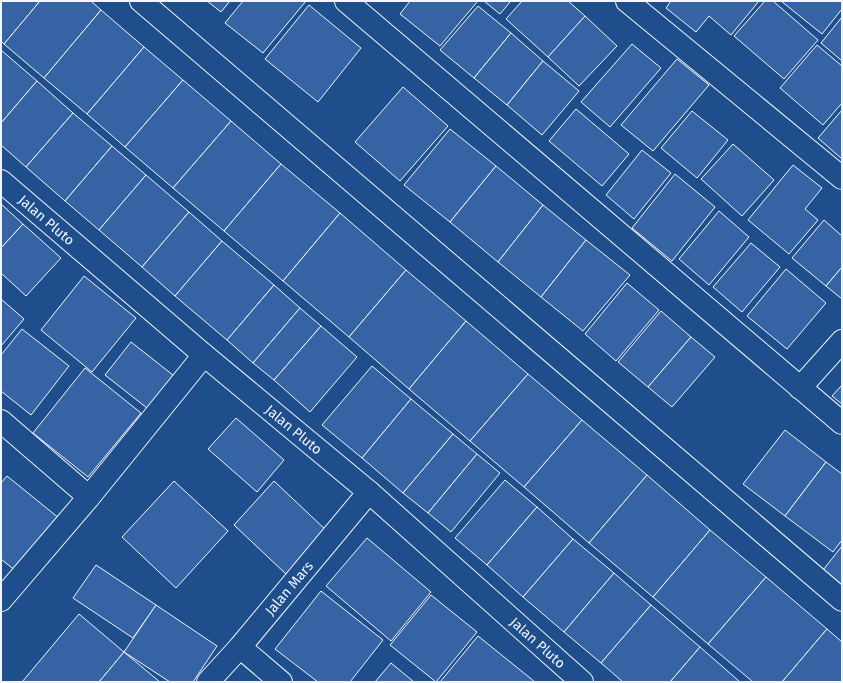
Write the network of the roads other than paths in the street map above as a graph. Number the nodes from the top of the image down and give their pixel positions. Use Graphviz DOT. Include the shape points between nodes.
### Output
graph roads {
  1 [pos="141,1"];
  2 [pos="346,1"];
  3 [pos="627,1"];
  4 [pos="842,178"];
  5 [pos="1,181"];
  6 [pos="842,341"];
  7 [pos="204,355"];
  8 [pos="800,388"];
  9 [pos="1,421"];
  10 [pos="842,423"];
  11 [pos="369,492"];
  12 [pos="89,497"];
  13 [pos="1,600"];
  14 [pos="842,600"];
  15 [pos="240,647"];
  16 [pos="208,682"];
  17 [pos="281,682"];
  18 [pos="582,682"];
  1 -- 14 [label="street"];
  2 -- 8 [label="street"];
  3 -- 4 [label="street"];
  5 -- 7 [label="street, Jalan Pluto"];
  6 -- 8 [label="street"];
  7 -- 11 [label="street, Jalan Pluto"];
  7 -- 12 [label="street"];
  8 -- 10 [label="street"];
  9 -- 12 [label="street"];
  11 -- 15 [label="street, Jalan Mars"];
  11 -- 18 [label="street, Jalan Pluto"];
  12 -- 13 [label="street"];
  15 -- 16 [label="street, Jalan Mars"];
  15 -- 17 [label="street"];
}
